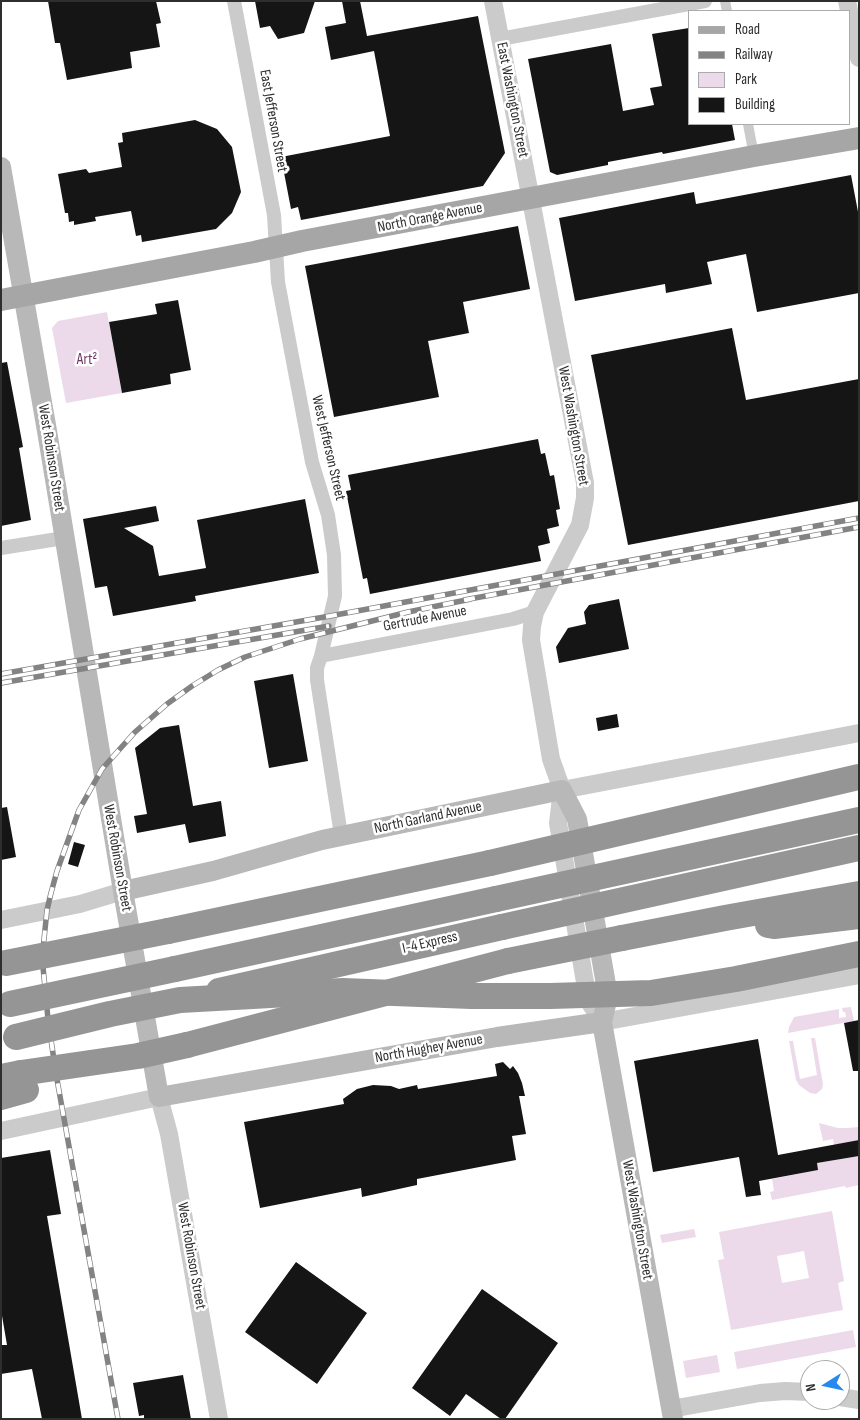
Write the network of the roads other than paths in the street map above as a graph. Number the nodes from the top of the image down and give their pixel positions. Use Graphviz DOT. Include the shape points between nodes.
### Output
graph roads {
  1 [pos="234,1"];
  2 [pos="493,1"];
  3 [pos="705,1"];
  4 [pos="850,11"];
  5 [pos="500,39"];
  6 [pos="859,58"];
  7 [pos="748,125"];
  8 [pos="859,138"];
  9 [pos="754,156"];
  10 [pos="1,167"];
  11 [pos="531,199"];
  12 [pos="276,247"];
  13 [pos="24,296"];
  14 [pos="1,300"];
  15 [pos="64,538"];
  16 [pos="1,548"];
  17 [pos="535,612"];
  18 [pos="319,662"];
  19 [pos="859,733"];
  20 [pos="859,777"];
  21 [pos="562,790"];
  22 [pos="859,820"];
  23 [pos="341,835"];
  24 [pos="859,848"];
  25 [pos="122,891"];
  26 [pos="859,894"];
  27 [pos="859,916"];
  28 [pos="725,918"];
  29 [pos="1,920"];
  30 [pos="859,954"];
  31 [pos="4,964"];
  32 [pos="859,975"];
  33 [pos="180,1000"];
  34 [pos="6,1005"];
  35 [pos="602,1022"];
  36 [pos="9,1038"];
  37 [pos="12,1084"];
  38 [pos="159,1097"];
  39 [pos="1,1131"];
  40 [pos="800,1392"];
  41 [pos="672,1414"];
  42 [pos="219,1419"];
  1 -- 12 [label="street, East Jefferson Street" via="274,215"];
  2 -- 5 [label="street, East Washington Street"];
  3 -- 5 [label="street"];
  4 -- 6 [label="street"];
  5 -- 11 [label="street, East Washington Street"];
  7 -- 9 [label="street"];
  8 -- 9 [label="main road, North Orange Avenue"];
  9 -- 11 [label="main road, North Orange Avenue"];
  10 -- 13 [label="main road, West Robinson Street"];
  11 -- 12 [label="main road, North Orange Avenue"];
  11 -- 17 [label="street, West Washington Street" via="585,483 582,517 576,534"];
  12 -- 13 [label="main road, North Orange Avenue"];
  12 -- 18 [label="street, West Jefferson Street" via="278,282 302,414 328,515 334,555 334,596"];
  13 -- 14 [label="main road, North Orange Avenue"];
  13 -- 15 [label="main road, West Robinson Street"];
  15 -- 16 [label="street"];
  15 -- 25 [label="main road, West Robinson Street"];
  17 -- 18 [label="street, Gertrude Avenue"];
  17 -- 21 [label="street, West Washington Street" via="532,649 551,759"];
  18 -- 23 [label="street, West Jefferson Street" via="317,688"];
  19 -- 21 [label="street, North Garland Avenue"];
  20 -- 31 [label="highway, bridge" via="490,863"];
  21 -- 23 [label="main road, North Garland Avenue"];
  21 -- 35 [label="main road, West Washington Street" via="577,819 608,996"];
  22 -- 34 [label="highway, I-4 Express, bridge"];
  23 -- 25 [label="main road, North Garland Avenue" via="213,871"];
  24 -- 33 [label="highway, I-4 Express, bridge"];
  25 -- 29 [label="street, North Garland Avenue" via="80,904"];
  25 -- 38 [label="main road, West Robinson Street"];
  26 -- 28 [label="highway"];
  27 -- 28 [label="highway" via="774,926"];
  28 -- 37 [label="highway, bridge" via="508,961 187,1045"];
  30 -- 33 [label="highway, bridge" via="736,980 651,993 510,996 343,991"];
  32 -- 35 [label="street, North Hughey Avenue"];
  33 -- 36 [label="highway, I-4 Express, bridge"];
  35 -- 38 [label="main road, North Hughey Avenue" via="497,1037"];
  35 -- 41 [label="main road, West Washington Street"];
  38 -- 39 [label="street, North Hughey Avenue"];
  38 -- 42 [label="street, West Robinson Street" via="169,1134"];
  40 -- 41 [label="street" via="760,1393"];
}
